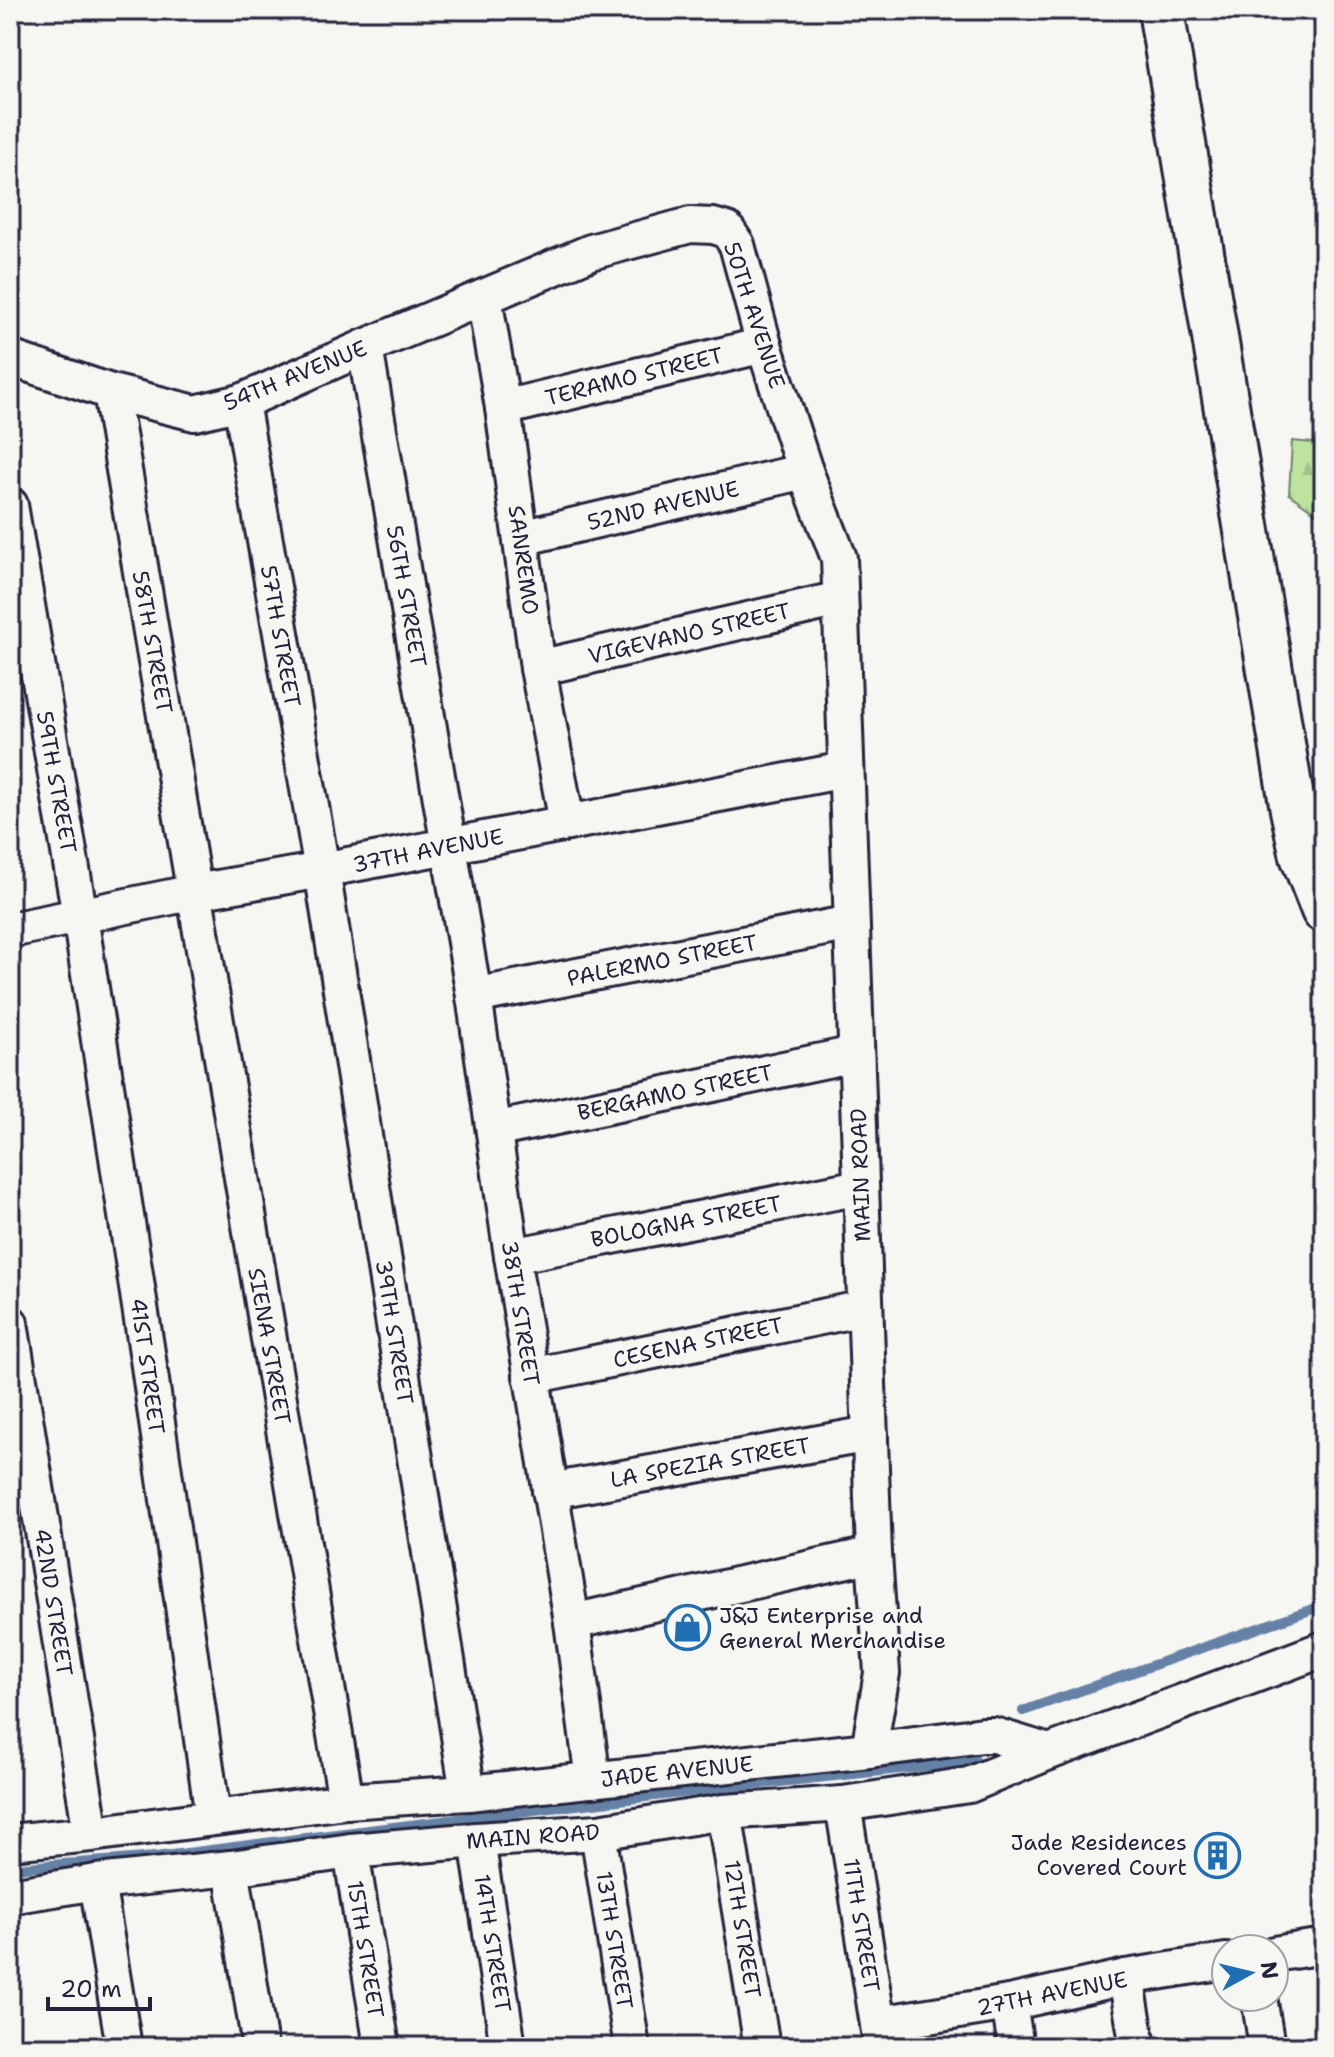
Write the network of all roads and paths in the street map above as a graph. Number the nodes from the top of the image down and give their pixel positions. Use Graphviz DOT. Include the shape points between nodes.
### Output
graph roads {
  1 [pos="1161,10"];
  2 [pos="484,297"];
  3 [pos="764,345"];
  4 [pos="365,347"];
  5 [pos="10,358"];
  6 [pos="111,392"];
  7 [pos="241,402"];
  8 [pos="503,408"];
  9 [pos="805,471"];
  10 [pos="10,505"];
  11 [pos="521,538"];
  12 [pos="840,599"];
  13 [pos="538,668"];
  14 [pos="845,770"];
  15 [pos="567,823"];
  16 [pos="449,846"];
  17 [pos="322,870"];
  18 [pos="195,892"];
  19 [pos="1324,910"];
  20 [pos="80,916"];
  21 [pos="851,923"];
  22 [pos="10,930"];
  23 [pos="474,996"];
  24 [pos="855,1054"];
  25 [pos="494,1130"];
  26 [pos="860,1187"];
  27 [pos="512,1256"];
  28 [pos="865,1308"];
  29 [pos="10,1323"];
  30 [pos="531,1376"];
  31 [pos="870,1434"];
  32 [pos="550,1491"];
  33 [pos="874,1554"];
  34 [pos="572,1622"];
  35 [pos="1324,1649"];
  36 [pos="869,1750"];
  37 [pos="1049,1752"];
  38 [pos="593,1780"];
  39 [pos="468,1793"];
  40 [pos="346,1801"];
  41 [pos="843,1804"];
  42 [pos="724,1812"];
  43 [pos="213,1817"];
  44 [pos="598,1832"];
  45 [pos="91,1834"];
  46 [pos="477,1840"];
  47 [pos="10,1842"];
  48 [pos="351,1851"];
  49 [pos="231,1868"];
  50 [pos="97,1882"];
  51 [pos="10,1896"];
  52 [pos="1324,1946"];
  53 [pos="1290,1951"];
  54 [pos="1210,1964"];
  55 [pos="1126,1977"];
  56 [pos="1009,2003"];
  57 [pos="1262,2013"];
  58 [pos="880,2035"];
  59 [pos="124,2047"];
  60 [pos="260,2047"];
  61 [pos="382,2047"];
  62 [pos="508,2047"];
  63 [pos="632,2047"];
  64 [pos="762,2047"];
  65 [pos="1016,2047"];
  66 [pos="1138,2047"];
  67 [pos="1267,2047"];
  1 -- 19 [label="street" via="1293,810 1303,856"];
  2 -- 3 [label="street, 50TH AVENUE" via="591,252 690,225 713,226 727,230 737,245"];
  2 -- 4 [label="street, 54TH AVENUE"];
  2 -- 8 [label="street, SANREMO"];
  3 -- 8 [label="street, TERAMO STREET"];
  3 -- 9 [label="street, 50TH AVENUE"];
  4 -- 7 [label="street, 54TH AVENUE"];
  4 -- 16 [label="street, 56TH STREET"];
  5 -- 6 [label="street, 54TH AVENUE"];
  6 -- 7 [label="street, 54TH AVENUE" via="195,413"];
  6 -- 18 [label="street, 58TH STREET"];
  7 -- 17 [label="street, 57TH STREET"];
  8 -- 11 [label="street, SANREMO"];
  9 -- 11 [label="street, 52ND AVENUE"];
  9 -- 12 [label="street, 50TH AVENUE" via="839,558"];
  10 -- 20 [label="street, 59TH STREET"];
  11 -- 13 [label="street, SANREMO"];
  12 -- 13 [label="street, VIGEVANO STREET"];
  12 -- 14 [label="street, MAIN ROAD"];
  13 -- 15 [label="street, SANREMO"];
  14 -- 15 [label="street, 37TH AVENUE"];
  14 -- 21 [label="street, MAIN ROAD"];
  15 -- 16 [label="street, 37TH AVENUE"];
  16 -- 17 [label="street, 37TH AVENUE"];
  16 -- 23 [label="street, 38TH STREET"];
  17 -- 18 [label="street, 37TH AVENUE"];
  17 -- 39 [label="street, 39TH STREET"];
  18 -- 20 [label="street, 37TH AVENUE"];
  18 -- 40 [label="street, SIENA STREET"];
  20 -- 22 [label="street, 37TH AVENUE"];
  20 -- 43 [label="street, 41ST STREET"];
  21 -- 23 [label="street, PALERMO STREET"];
  21 -- 24 [label="street, MAIN ROAD"];
  23 -- 25 [label="street, 38TH STREET"];
  24 -- 25 [label="street, BERGAMO STREET"];
  24 -- 26 [label="street, MAIN ROAD"];
  25 -- 27 [label="street, 38TH STREET"];
  26 -- 27 [label="street, BOLOGNA STREET"];
  26 -- 28 [label="street, MAIN ROAD"];
  27 -- 30 [label="street, 38TH STREET"];
  28 -- 30 [label="street, CESENA STREET"];
  28 -- 31 [label="street, MAIN ROAD"];
  29 -- 45 [label="street, 42ND STREET"];
  30 -- 32 [label="street, 38TH STREET"];
  31 -- 32 [label="street, LA SPEZIA STREET"];
  31 -- 33 [label="street, MAIN ROAD"];
  32 -- 34 [label="street, 38TH STREET"];
  33 -- 34 [label="street"];
  33 -- 36 [label="street, MAIN ROAD" via="882,1673"];
  34 -- 38 [label="street, 38TH STREET"];
  35 -- 37 [label="street"];
  36 -- 37 [label="street, JADE AVENUE" via="994,1735"];
  36 -- 38 [label="street, JADE AVENUE"];
  37 -- 41 [label="street, MAIN ROAD" via="969,1785"];
  38 -- 39 [label="street, JADE AVENUE"];
  39 -- 40 [label="street, JADE AVENUE"];
  40 -- 43 [label="street, JADE AVENUE"];
  41 -- 42 [label="street, MAIN ROAD"];
  41 -- 58 [label="street, 11TH STREET"];
  42 -- 44 [label="street, MAIN ROAD"];
  42 -- 64 [label="street, 12TH STREET"];
  43 -- 45 [label="street, JADE AVENUE"];
  44 -- 46 [label="street, MAIN ROAD"];
  44 -- 63 [label="street, 13TH STREET"];
  45 -- 47 [label="street, JADE AVENUE"];
  46 -- 48 [label="street, MAIN ROAD"];
  46 -- 62 [label="street, 14TH STREET"];
  48 -- 49 [label="street, MAIN ROAD"];
  48 -- 61 [label="street, 15TH STREET"];
  49 -- 50 [label="street, MAIN ROAD"];
  49 -- 60 [label="street"];
  50 -- 51 [label="street, MAIN ROAD"];
  50 -- 59 [label="street"];
  52 -- 53 [label="street"];
  54 -- 55 [label="street, 27TH AVENUE"];
  55 -- 56 [label="street, 27TH AVENUE"];
  55 -- 66 [label="street"];
  56 -- 58 [label="street, 27TH AVENUE"];
  56 -- 65 [label="street"];
  57 -- 67 [label="street"];
}
